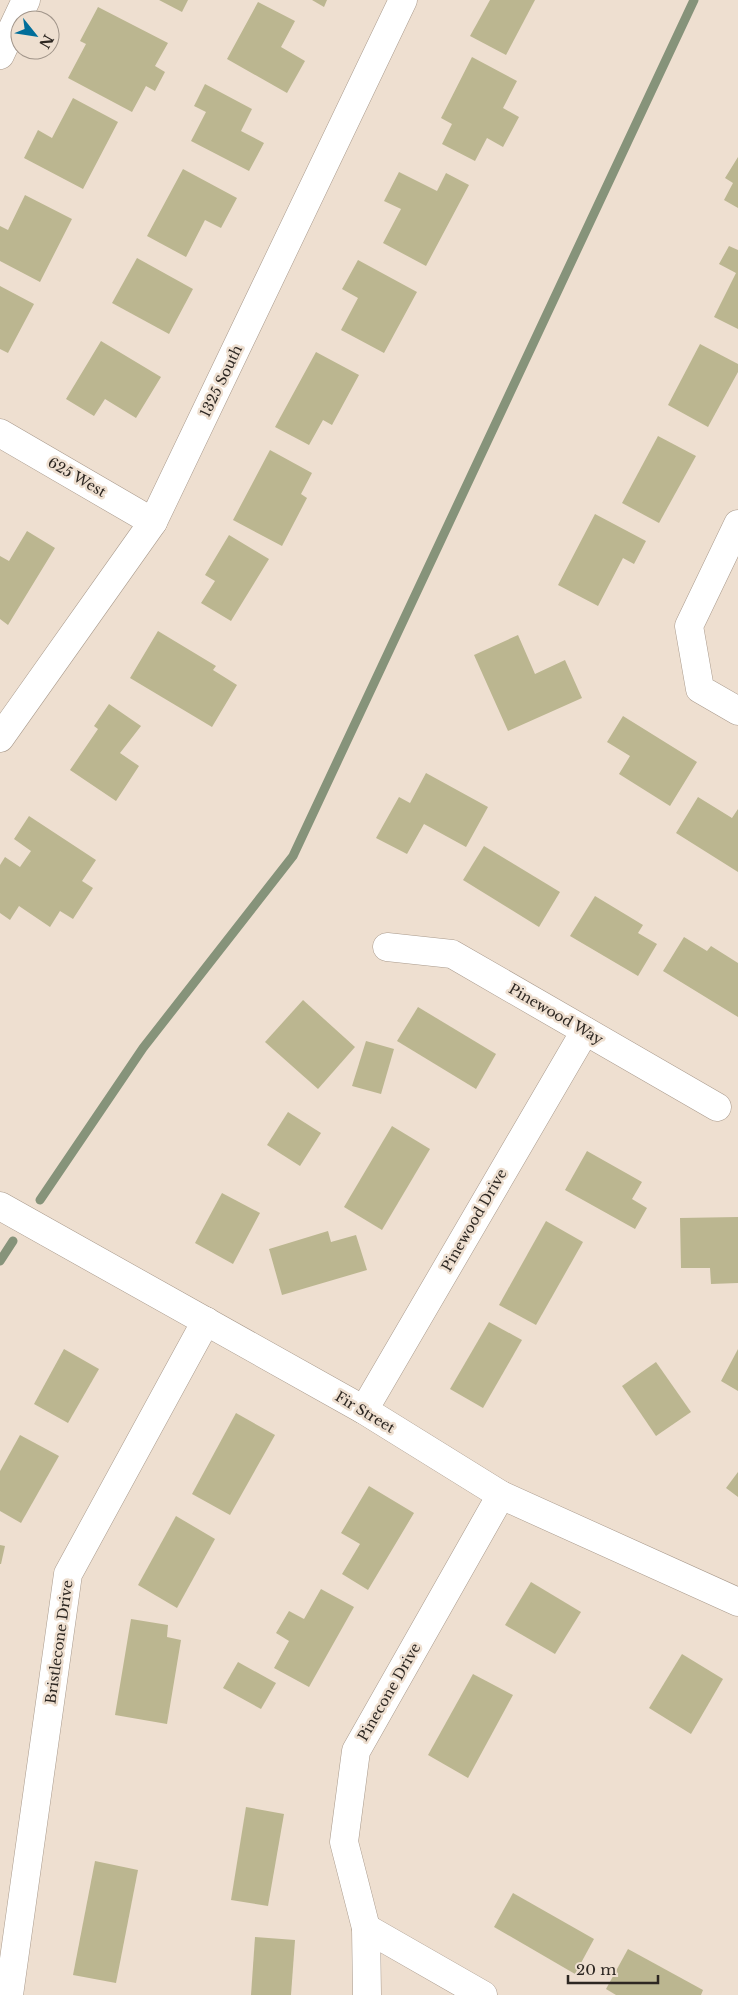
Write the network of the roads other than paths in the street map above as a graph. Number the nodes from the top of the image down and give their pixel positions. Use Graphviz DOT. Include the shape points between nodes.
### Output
graph roads {
  1 [pos="26,0"];
  2 [pos="403,0"];
  3 [pos="0,55"];
  4 [pos="0,433"];
  5 [pos="153,522"];
  6 [pos="738,524"];
  7 [pos="738,711"];
  8 [pos="0,738"];
  9 [pos="387,947"];
  10 [pos="585,1031"];
  11 [pos="717,1107"];
  12 [pos="0,1206"];
  13 [pos="206,1321"];
  14 [pos="364,1410"];
  15 [pos="501,1495"];
  16 [pos="738,1602"];
  17 [pos="366,1928"];
  18 [pos="10,1995"];
  19 [pos="367,1995"];
  20 [pos="483,1995"];
  1 -- 3 [label="street"];
  2 -- 5 [label="street, 1325 South"];
  4 -- 5 [label="street, 625 West"];
  5 -- 8 [label="street, 1325 South"];
  6 -- 7 [label="street" via="689,626 700,690"];
  9 -- 10 [label="street, Pinewood Way" via="452,954"];
  10 -- 11 [label="street, Pinewood Way"];
  10 -- 14 [label="street, Pinewood Drive"];
  12 -- 13 [label="street, Fir Street"];
  13 -- 14 [label="street, Fir Street"];
  13 -- 18 [label="street, Bristlecone Drive" via="68,1574"];
  14 -- 15 [label="street, Fir Street"];
  15 -- 16 [label="street, Fir Street"];
  15 -- 17 [label="street, Pinecone Drive" via="356,1751 344,1842"];
  17 -- 19 [label="street, Pinecone Drive"];
  17 -- 20 [label="street"];
}
